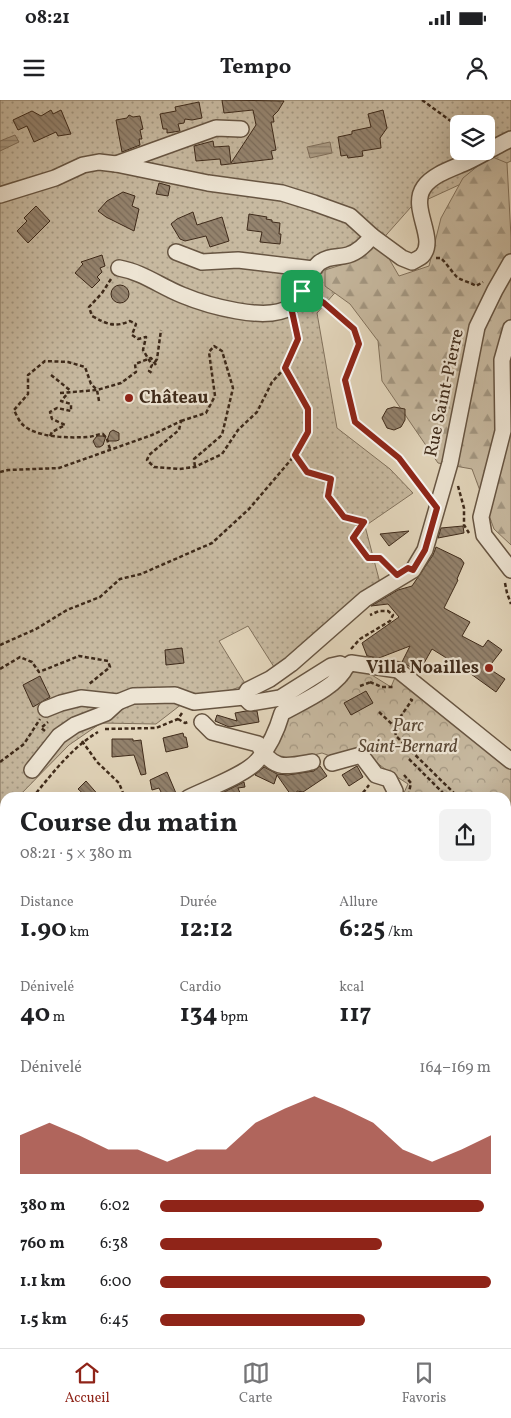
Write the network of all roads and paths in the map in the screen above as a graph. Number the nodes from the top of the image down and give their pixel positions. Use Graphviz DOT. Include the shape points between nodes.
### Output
graph roads {
  1 [pos="422,100"];
  2 [pos="450,120"];
  3 [pos="241,129"];
  4 [pos="511,139"];
  5 [pos="116,164"];
  6 [pos="0,195"];
  7 [pos="372,236"];
  8 [pos="176,252"];
  9 [pos="423,256"];
  10 [pos="511,262"];
  11 [pos="313,270"];
  12 [pos="117,273"];
  13 [pos="495,290"];
  14 [pos="302,291"];
  15 [pos="291,307"];
  16 [pos="511,328"];
  17 [pos="161,330"];
  18 [pos="152,365"];
  19 [pos="285,368"];
  20 [pos="51,375"];
  21 [pos="97,390"];
  22 [pos="69,392"];
  23 [pos="60,393"];
  24 [pos="99,401"];
  25 [pos="181,421"];
  26 [pos="50,436"];
  27 [pos="110,449"];
  28 [pos="295,455"];
  29 [pos="196,467"];
  30 [pos="0,472"];
  31 [pos="437,508"];
  32 [pos="392,570"];
  33 [pos="511,570"];
  34 [pos="353,610"];
  35 [pos="0,645"];
  36 [pos="343,665"];
  37 [pos="0,669"];
  38 [pos="375,680"];
  39 [pos="399,681"];
  40 [pos="370,682"];
  41 [pos="360,686"];
  42 [pos="401,692"];
  43 [pos="406,696"];
  44 [pos="244,697"];
  45 [pos="81,698"];
  46 [pos="118,702"];
  47 [pos="46,710"];
  48 [pos="379,712"];
  49 [pos="178,718"];
  50 [pos="202,722"];
  51 [pos="394,726"];
  52 [pos="82,742"];
  53 [pos="263,753"];
  54 [pos="409,759"];
  55 [pos="511,760"];
  56 [pos="0,762"];
  57 [pos="312,762"];
  58 [pos="332,763"];
  59 [pos="32,770"];
  60 [pos="37,792"];
  61 [pos="123,792"];
  62 [pos="200,792"];
  63 [pos="395,792"];
  64 [pos="442,792"];
  65 [pos="453,792"];
  1 -- 2 [label="path"];
  3 -- 5 [label="street" via="216,128"];
  4 -- 9 [label="street" via="444,171 424,186 419,198 428,244"];
  5 -- 6 [label="street" via="98,162 83,165 55,178"];
  5 -- 7 [label="street" via="208,183 282,193 350,216"];
  7 -- 9 [label="street" via="412,262"];
  7 -- 11 [label="street" via="353,252 326,258"];
  8 -- 11 [label="street" via="202,262 238,260"];
  9 -- 13 [label="path" via="441,258 458,278 476,286 484,282"];
  10 -- 13 [label="street, Rue Saint-Pierre"];
  11 -- 14 [label="street"];
  12 -- 15 [label="street" via="135,271 182,295 233,311 276,312"];
  12 -- 18 [label="path" via="89,307 92,316 105,323 119,325 130,320 136,324 132,335 138,339 146,337 143,350"];
  13 -- 31 [label="street, Rue Saint-Pierre" via="477,327 450,463"];
  14 -- 15 [label="street"];
  14 -- 31 [label="path" via="324,303 354,329 359,344 345,380 355,422 399,458"];
  15 -- 19 [label="path" via="298,339"];
  16 -- 33 [label="street" via="502,360 503,431 480,517 484,535"];
  17 -- 18 [label="path"];
  18 -- 21 [label="path" via="149,371 152,373 158,365 151,358 135,364 136,372 121,384"];
  19 -- 28 [label="path" via="308,409 308,432"];
  19 -- 29 [label="path" via="272,382 256,412 238,430 222,454"];
  20 -- 22 [label="path"];
  21 -- 22 [label="path"];
  21 -- 24 [label="path"];
  21 -- 26 [label="path" via="91,384 85,366 68,362 45,361 28,375 28,394 14,410 22,424"];
  22 -- 23 [label="path"];
  22 -- 26 [label="path" via="61,401 71,404 71,410 56,408 50,412 52,419 65,425"];
  25 -- 27 [label="path"];
  25 -- 29 [label="path" via="180,430 148,455 147,460 154,467"];
  25 -- 29 [label="path" via="206,413 215,396 209,352 214,346 222,351 233,388 222,435 194,459"];
  26 -- 27 [label="path" via="66,438 103,434"];
  27 -- 30 [label="path" via="59,468"];
  28 -- 32 [label="path" via="307,472 331,479 328,496 344,517 364,522 353,538 368,558 380,558"];
  28 -- 35 [label="path" via="249,509 212,543 120,580 100,597 67,610"];
  31 -- 34 [label="street, Rue Saint-Pierre" via="425,550 413,570"];
  34 -- 36 [label="path" via="368,615 388,611 393,615 390,621 360,639"];
  34 -- 44 [label="street, Rue Saint-Pierre" via="292,664 248,690"];
  36 -- 39 [label="street" via="398,670"];
  36 -- 44 [label="street" via="331,666 280,698 250,703"];
  36 -- 53 [label="street" via="342,676 282,713 277,730"];
  37 -- 45 [label="path" via="20,657 32,662 39,672 79,656 108,661 110,667 82,690"];
  38 -- 40 [label="path"];
  39 -- 40 [label="path" via="382,687"];
  39 -- 42 [label="path"];
  39 -- 55 [label="street"];
  40 -- 41 [label="path"];
  43 -- 51 [label="path" via="412,700"];
  44 -- 46 [label="street" via="194,702 175,695 133,696"];
  45 -- 46 [label="street"];
  45 -- 47 [label="street"];
  46 -- 59 [label="street" via="106,713 75,725 59,736"];
  47 -- 56 [label="path" via="24,744"];
  48 -- 51 [label="path"];
  49 -- 52 [label="path" via="156,728 104,729"];
  50 -- 53 [label="street" via="212,732 258,744"];
  51 -- 65 [label="path" via="396,736"];
  52 -- 60 [label="path"];
  52 -- 61 [label="path" via="119,783"];
  53 -- 57 [label="street" via="271,761 286,767"];
  53 -- 62 [label="street" via="244,771"];
  54 -- 64 [label="path"];
  58 -- 63 [label="street" via="361,755 376,775 389,779"];
}
